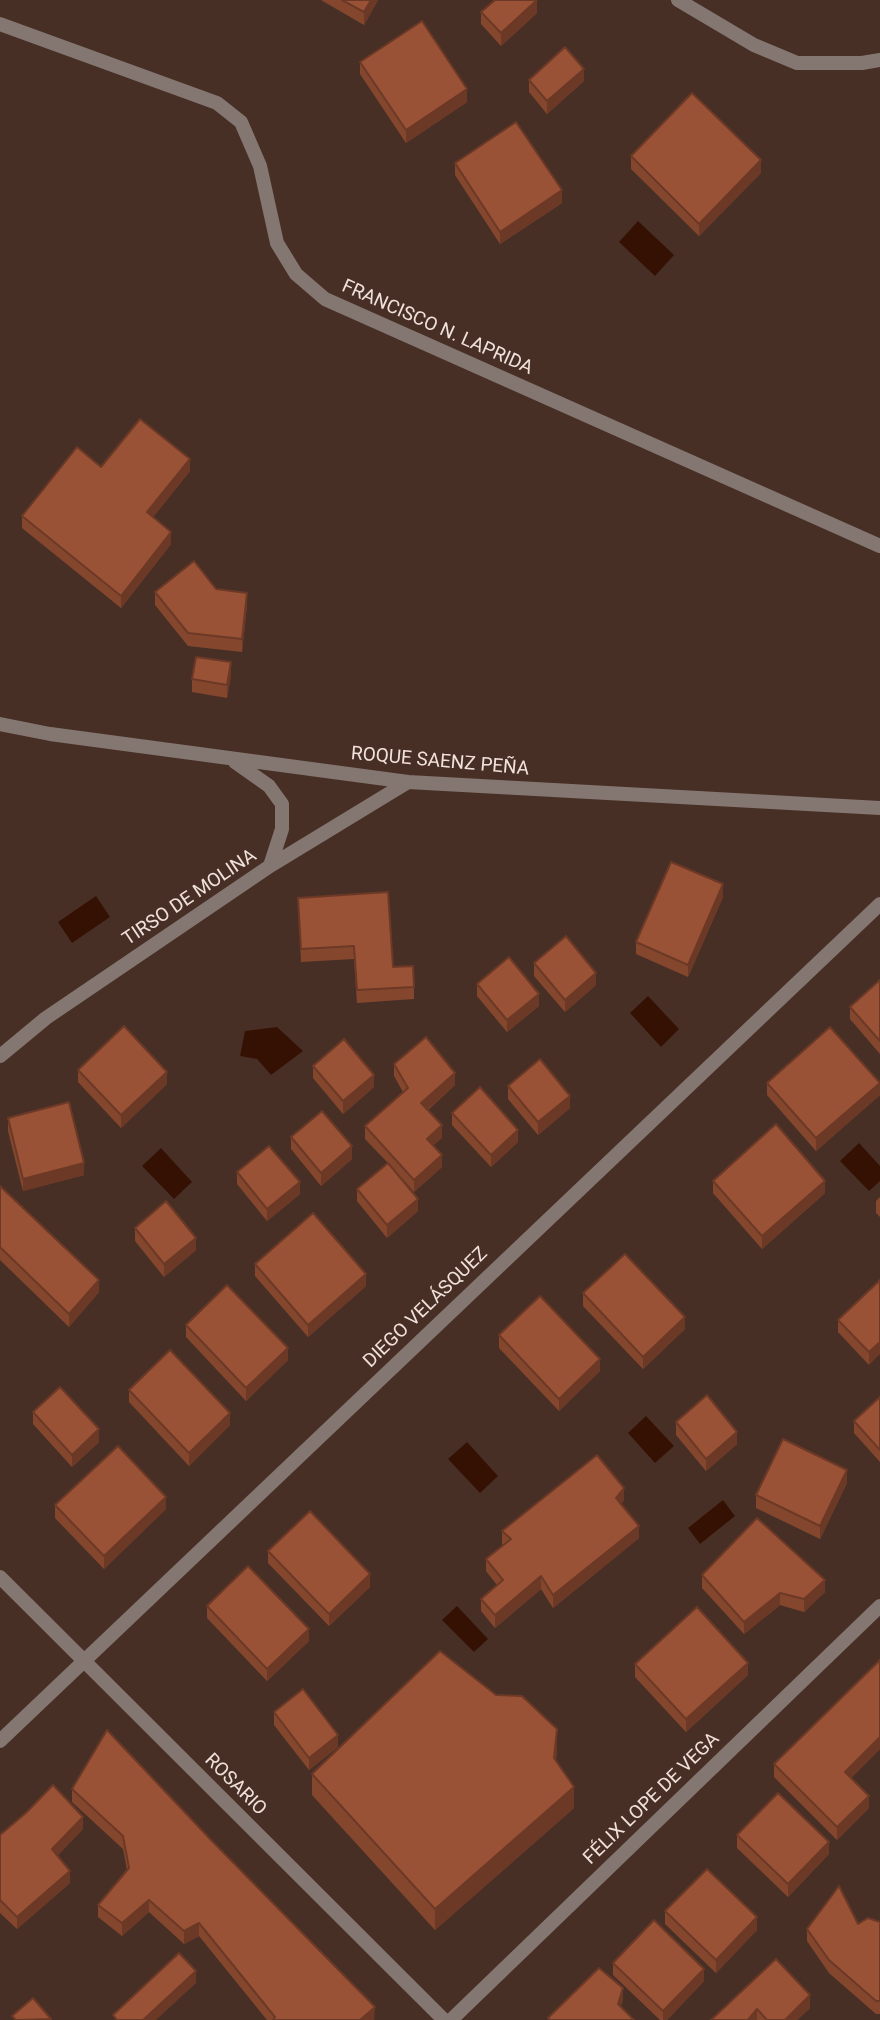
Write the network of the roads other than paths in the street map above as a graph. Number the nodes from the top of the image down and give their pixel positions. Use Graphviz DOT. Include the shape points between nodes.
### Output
graph roads {
  1 [pos="678,0"];
  2 [pos="0,24"];
  3 [pos="880,60"];
  4 [pos="880,546"];
  5 [pos="0,724"];
  6 [pos="231,760"];
  7 [pos="408,782"];
  8 [pos="880,808"];
  9 [pos="270,866"];
  10 [pos="880,904"];
  11 [pos="0,1056"];
  12 [pos="0,1577"];
  13 [pos="880,1606"];
  14 [pos="82,1661"];
  15 [pos="0,1741"];
  16 [pos="444,2020"];
  17 [pos="451,2020"];
  1 -- 3 [label="street" via="754,45 797,63"];
  2 -- 4 [label="street, FRANCISCO N. LAPRIDA" via="217,103 241,122 260,166 277,243 296,274 325,299"];
  5 -- 6 [label="street, ROQUE SAENZ PEÑA"];
  6 -- 7 [label="street, ROQUE SAENZ PEÑA"];
  6 -- 9 [label="street" via="269,786 282,804 282,829"];
  7 -- 8 [label="street, ROQUE SAENZ PEÑA"];
  7 -- 9 [label="street, TIRSO DE MOLINA"];
  9 -- 11 [label="street, TIRSO DE MOLINA" via="47,1018"];
  10 -- 14 [label="street, DIEGO VELÁSQUEZ"];
  12 -- 14 [label="street, ROSARIO"];
  13 -- 17 [label="street, FÉLIX LOPE DE VEGA"];
  14 -- 15 [label="street, DIEGO VELÁSQUEZ"];
  14 -- 16 [label="street, ROSARIO"];
}
